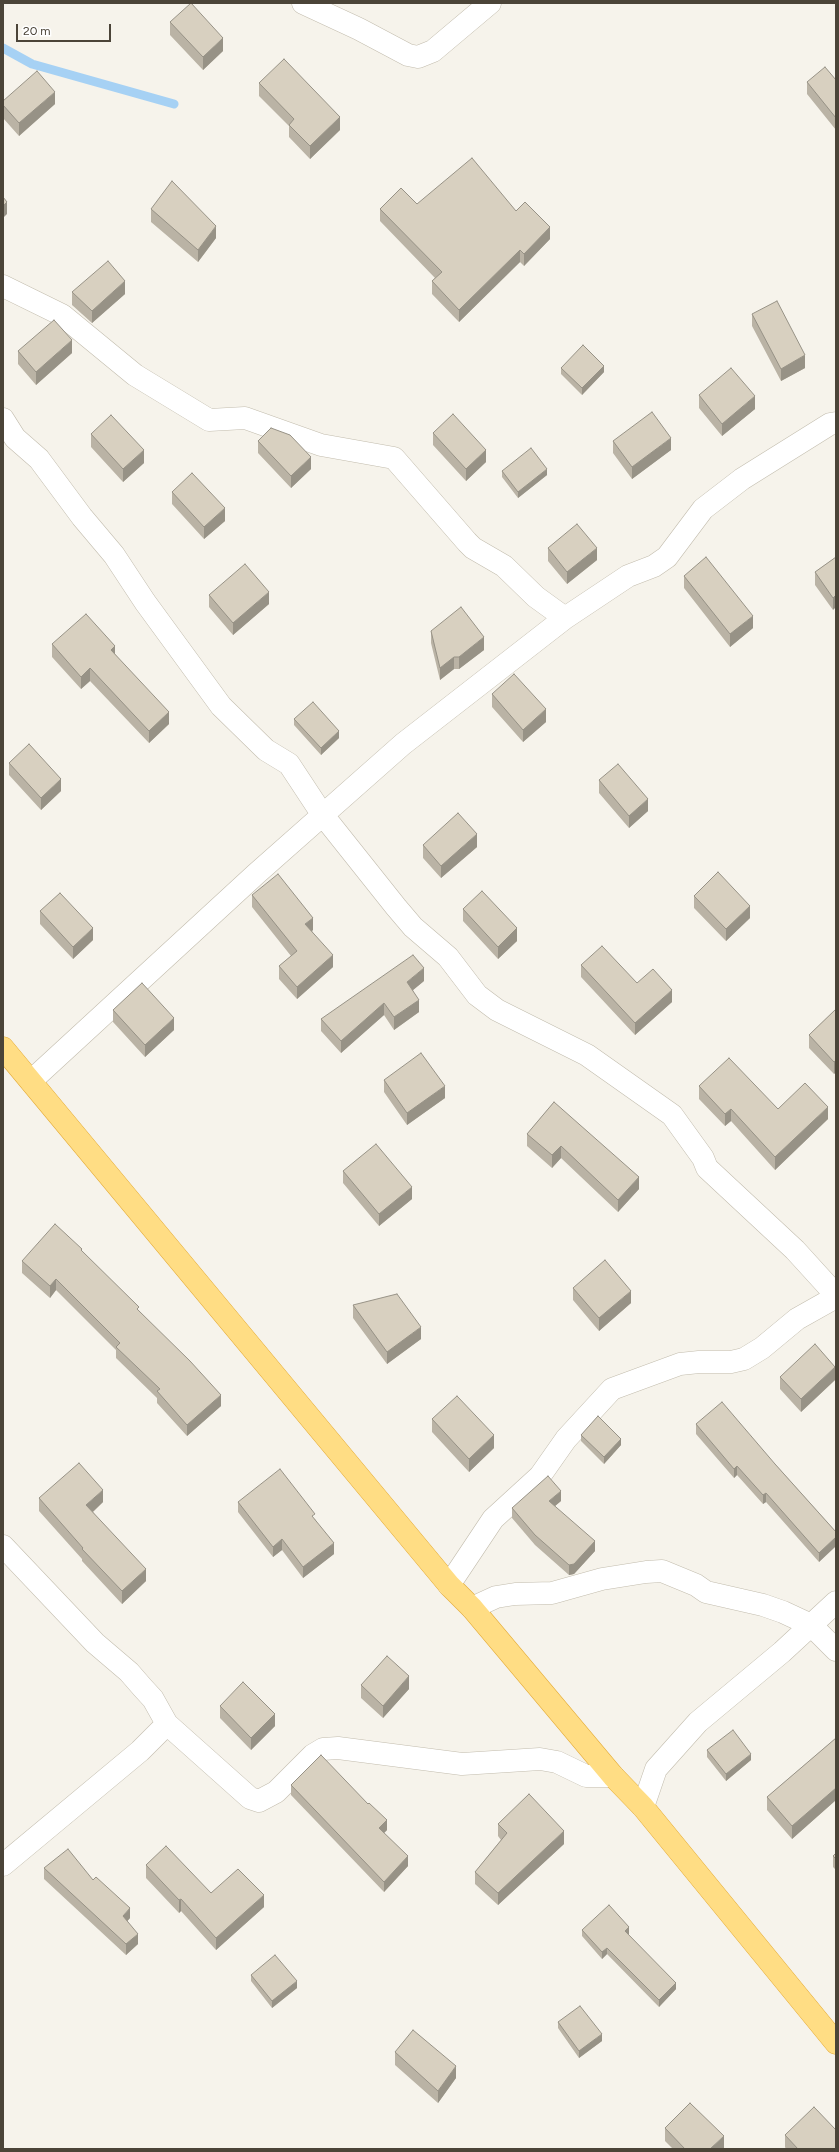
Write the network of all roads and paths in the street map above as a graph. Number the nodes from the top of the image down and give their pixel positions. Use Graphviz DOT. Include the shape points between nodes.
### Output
graph roads {
  1 [pos="302,3"];
  2 [pos="490,3"];
  3 [pos="3,286"];
  4 [pos="3,419"];
  5 [pos="836,423"];
  6 [pos="566,618"];
  7 [pos="322,814"];
  8 [pos="3,1048"];
  9 [pos="31,1081"];
  10 [pos="836,1296"];
  11 [pos="3,1546"];
  12 [pos="450,1585"];
  13 [pos="836,1602"];
  14 [pos="472,1608"];
  15 [pos="811,1625"];
  16 [pos="836,1650"];
  17 [pos="167,1724"];
  18 [pos="613,1776"];
  19 [pos="643,1807"];
  20 [pos="3,1865"];
  21 [pos="836,2043"];
  1 -- 2 [label="street" via="408,55 418,57 433,51"];
  3 -- 6 [label="street" via="62,316 135,376 210,420 245,418 321,445 394,458 470,545 504,566 536,597"];
  4 -- 7 [label="street" via="15,438 39,458 82,517 114,555 144,602 221,706 266,750 289,764"];
  5 -- 6 [label="street" via="823,428 742,479 704,509 663,560 628,576"];
  6 -- 7 [label="street" via="402,744"];
  7 -- 9 [label="street"];
  7 -- 10 [label="street" via="400,912 448,957 477,995 496,1010 587,1055 672,1115 703,1158 707,1168 791,1245"];
  8 -- 9 [label="highway"];
  9 -- 12 [label="highway"];
  10 -- 12 [label="street" via="797,1320 744,1359 680,1364 612,1389 566,1439 540,1476 493,1520"];
  11 -- 17 [label="street" via="95,1644 129,1672 153,1699"];
  12 -- 14 [label="highway"];
  13 -- 15 [label="street"];
  14 -- 15 [label="street" via="496,1597 552,1593 602,1580 662,1571 696,1585 706,1592 763,1605"];
  14 -- 18 [label="highway"];
  15 -- 16 [label="street"];
  15 -- 19 [label="street" via="698,1722 672,1750 656,1769"];
  17 -- 18 [label="street" via="250,1798 259,1801 276,1792 313,1755 323,1749 338,1748 462,1764 540,1759 557,1762 586,1776"];
  17 -- 20 [label="street" via="135,1755"];
  18 -- 19 [label="highway"];
  19 -- 21 [label="highway"];
}
